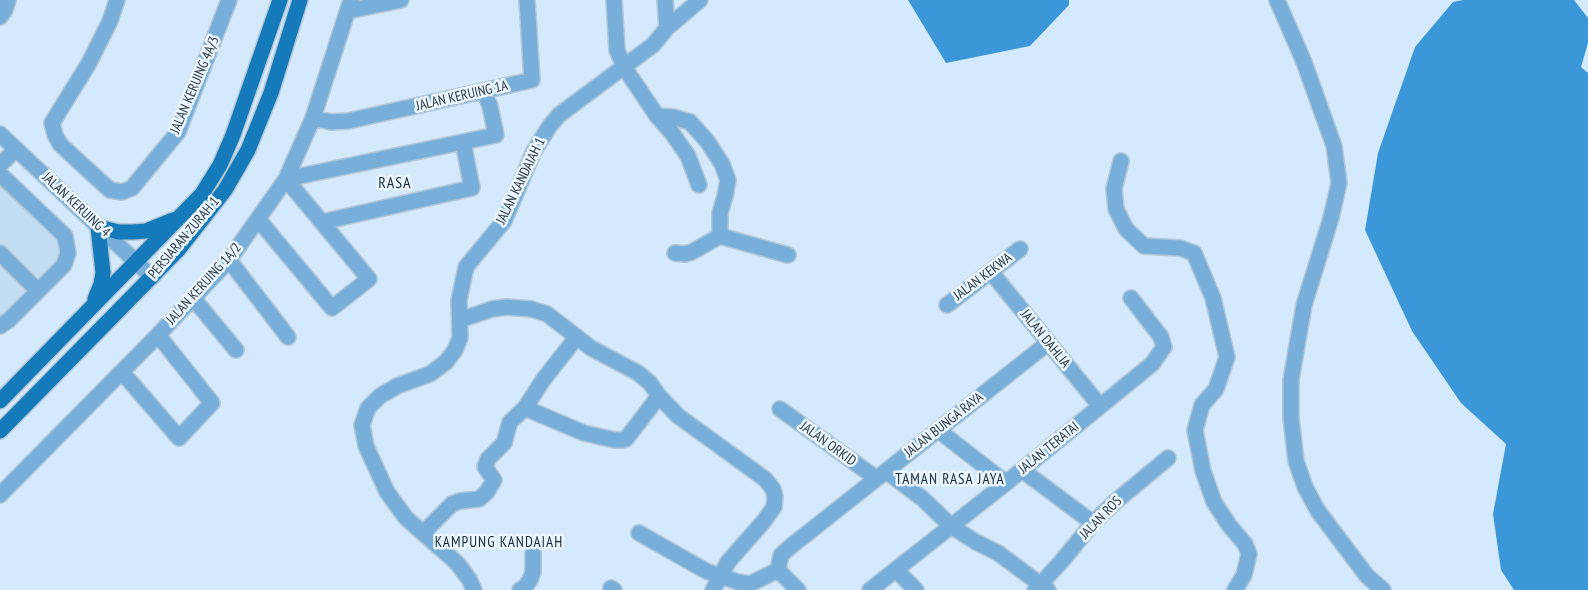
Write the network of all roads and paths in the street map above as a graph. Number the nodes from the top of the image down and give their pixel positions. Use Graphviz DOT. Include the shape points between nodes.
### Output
graph roads {
  1 [pos="8,0"];
  2 [pos="117,0"];
  3 [pos="229,0"];
  4 [pos="280,0"];
  5 [pos="300,0"];
  6 [pos="401,0"];
  7 [pos="527,0"];
  8 [pos="614,0"];
  9 [pos="666,0"];
  10 [pos="700,0"];
  11 [pos="1277,0"];
  12 [pos="350,6"];
  13 [pos="0,17"];
  14 [pos="667,28"];
  15 [pos="624,67"];
  16 [pos="484,91"];
  17 [pos="657,116"];
  18 [pos="313,118"];
  19 [pos="0,134"];
  20 [pos="463,142"];
  21 [pos="16,149"];
  22 [pos="1121,161"];
  23 [pos="0,165"];
  24 [pos="0,174"];
  25 [pos="286,179"];
  26 [pos="700,186"];
  27 [pos="181,217"];
  28 [pos="258,219"];
  29 [pos="322,222"];
  30 [pos="98,227"];
  31 [pos="720,236"];
  32 [pos="1020,249"];
  33 [pos="675,253"];
  34 [pos="0,254"];
  35 [pos="788,255"];
  36 [pos="229,260"];
  37 [pos="136,262"];
  38 [pos="991,272"];
  39 [pos="152,276"];
  40 [pos="38,291"];
  41 [pos="193,298"];
  42 [pos="1131,298"];
  43 [pos="92,305"];
  44 [pos="946,305"];
  45 [pos="460,320"];
  46 [pos="0,326"];
  47 [pos="158,335"];
  48 [pos="288,337"];
  49 [pos="576,338"];
  50 [pos="1048,343"];
  51 [pos="236,350"];
  52 [pos="122,372"];
  53 [pos="659,396"];
  54 [pos="0,401"];
  55 [pos="1100,406"];
  56 [pos="525,408"];
  57 [pos="780,409"];
  58 [pos="938,430"];
  59 [pos="0,431"];
  60 [pos="1168,458"];
  61 [pos="1022,470"];
  62 [pos="881,475"];
  63 [pos="1006,483"];
  64 [pos="0,495"];
  65 [pos="1093,523"];
  66 [pos="951,526"];
  67 [pos="423,533"];
  68 [pos="639,533"];
  69 [pos="533,553"];
  70 [pos="778,570"];
  71 [pos="896,570"];
  72 [pos="721,576"];
  73 [pos="1042,588"];
  74 [pos="474,590"];
  75 [pos="520,590"];
  76 [pos="713,590"];
  77 [pos="798,590"];
  78 [pos="870,590"];
  79 [pos="916,590"];
  80 [pos="1235,590"];
  81 [pos="1383,590"];
  1 -- 13 [label="street"];
  2 -- 3 [label="street, JALAN KERUING 4A/3" via="90,63 52,123 60,144 110,190 122,192 132,188 178,132"];
  4 -- 27 [label="main road, PERSIARAN ZURAH 1" via="220,165 202,194"];
  5 -- 39 [label="main road, PERSIARAN ZURAH 1" via="271,93 248,150 225,190"];
  6 -- 12 [label="street"];
  7 -- 16 [label="street, JALAN KERUING 1A" via="532,80"];
  8 -- 15 [label="street" via="617,50"];
  9 -- 14 [label="street"];
  10 -- 14 [label="street, JALAN KANDAIAH 1"];
  11 -- 81 [label="street" via="1304,62 1334,146 1339,183 1304,305 1291,380 1296,461 1305,488 1318,511 1367,576"];
  12 -- 18 [label="street, JALAN KERUING 1A/2"];
  14 -- 15 [label="street, JALAN KANDAIAH 1"];
  15 -- 17 [label="street"];
  15 -- 45 [label="street, JALAN KANDAIAH 1" via="559,115 548,127 534,150 504,221 466,267 459,300"];
  16 -- 18 [label="street, JALAN KERUING 1A" via="348,121"];
  16 -- 20 [label="street" via="496,135"];
  17 -- 26 [label="street" via="688,156"];
  17 -- 31 [label="street" via="690,122 707,140 722,164 728,180 720,213"];
  18 -- 25 [label="street, JALAN KERUING 1A/2"];
  19 -- 21 [label="street, JALAN KERUING 4"];
  20 -- 25 [label="street"];
  20 -- 29 [label="street" via="472,188"];
  21 -- 23 [label="street"];
  21 -- 30 [label="street, JALAN KERUING 4"];
  22 -- 80 [label="street" via="1114,190 1116,209 1126,229 1144,246 1180,248 1194,253 1213,298 1227,357 1216,388 1202,405 1195,430 1202,471 1214,502 1249,554 1244,575"];
  24 -- 40 [label="street" via="65,236 68,253 64,265"];
  25 -- 28 [label="street, JALAN KERUING 1A/2"];
  25 -- 29 [label="street"];
  27 -- 30 [label="main road" via="146,230 119,232"];
  27 -- 37 [label="main road, PERSIARAN ZURAH 1"];
  28 -- 29 [label="street" via="332,308 369,279"];
  28 -- 36 [label="street, JALAN KERUING 1A/2"];
  30 -- 37 [label="street, JALAN KERUING 4"];
  30 -- 43 [label="main road" via="103,272"];
  31 -- 33 [label="street" via="692,252"];
  31 -- 35 [label="street"];
  32 -- 38 [label="street, JALAN KEKWA"];
  34 -- 40 [label="street"];
  36 -- 41 [label="street, JALAN KERUING 1A/2"];
  36 -- 48 [label="street"];
  37 -- 39 [label="street, JALAN KERUING 4"];
  37 -- 43 [label="main road, PERSIARAN ZURAH 1"];
  38 -- 44 [label="street, JALAN KEKWA"];
  38 -- 50 [label="street, JALAN DAHLIA"];
  39 -- 59 [label="main road, PERSIARAN ZURAH 1"];
  40 -- 46 [label="street"];
  41 -- 47 [label="street, JALAN KERUING 1A/2"];
  41 -- 51 [label="street"];
  42 -- 55 [label="street, JALAN TERATAI" via="1161,337 1164,347 1152,364"];
  43 -- 54 [label="main road, PERSIARAN ZURAH 1"];
  45 -- 49 [label="street" via="492,309 531,309 547,314"];
  45 -- 67 [label="street, JALAN KANDAIAH 1" via="460,338 446,362 430,374 380,396 368,408 362,425 366,446 387,492 406,518"];
  47 -- 52 [label="street, JALAN KERUING 1A/2"];
  47 -- 52 [label="street" via="212,403 179,438"];
  49 -- 53 [label="street" via="638,373"];
  49 -- 56 [label="street"];
  50 -- 55 [label="street, JALAN DAHLIA"];
  50 -- 58 [label="street, JALAN BUNGA RAYA"];
  52 -- 64 [label="street, JALAN KERUING 1A/2"];
  53 -- 56 [label="street" via="623,440 584,433"];
  53 -- 72 [label="street" via="678,416 740,459 773,489 774,508 728,562"];
  55 -- 61 [label="street, JALAN TERATAI"];
  56 -- 67 [label="street" via="510,422 504,443 485,464 494,480 487,492 479,499 452,504"];
  57 -- 62 [label="street, JALAN ORKID"];
  58 -- 62 [label="street, JALAN BUNGA RAYA"];
  58 -- 63 [label="street"];
  60 -- 65 [label="street, JALAN ROS"];
  61 -- 63 [label="street, JALAN TERATAI"];
  61 -- 65 [label="street"];
  62 -- 66 [label="street, JALAN ORKID" via="923,499"];
  62 -- 70 [label="street, JALAN BUNGA RAYA" via="781,555"];
  63 -- 66 [label="street, JALAN TERATAI"];
  65 -- 73 [label="street, JALAN ROS"];
  66 -- 71 [label="street, JALAN TERATAI"];
  66 -- 73 [label="street, JALAN ORKID" via="998,553"];
  67 -- 74 [label="street, JALAN KANDAIAH 1" via="456,562"];
  68 -- 72 [label="street" via="706,571"];
  69 -- 75 [label="street" via="533,572"];
  70 -- 72 [label="street" via="750,584"];
  70 -- 77 [label="street"];
  71 -- 78 [label="street, JALAN TERATAI"];
  71 -- 79 [label="street"];
  72 -- 76 [label="street"];
}
